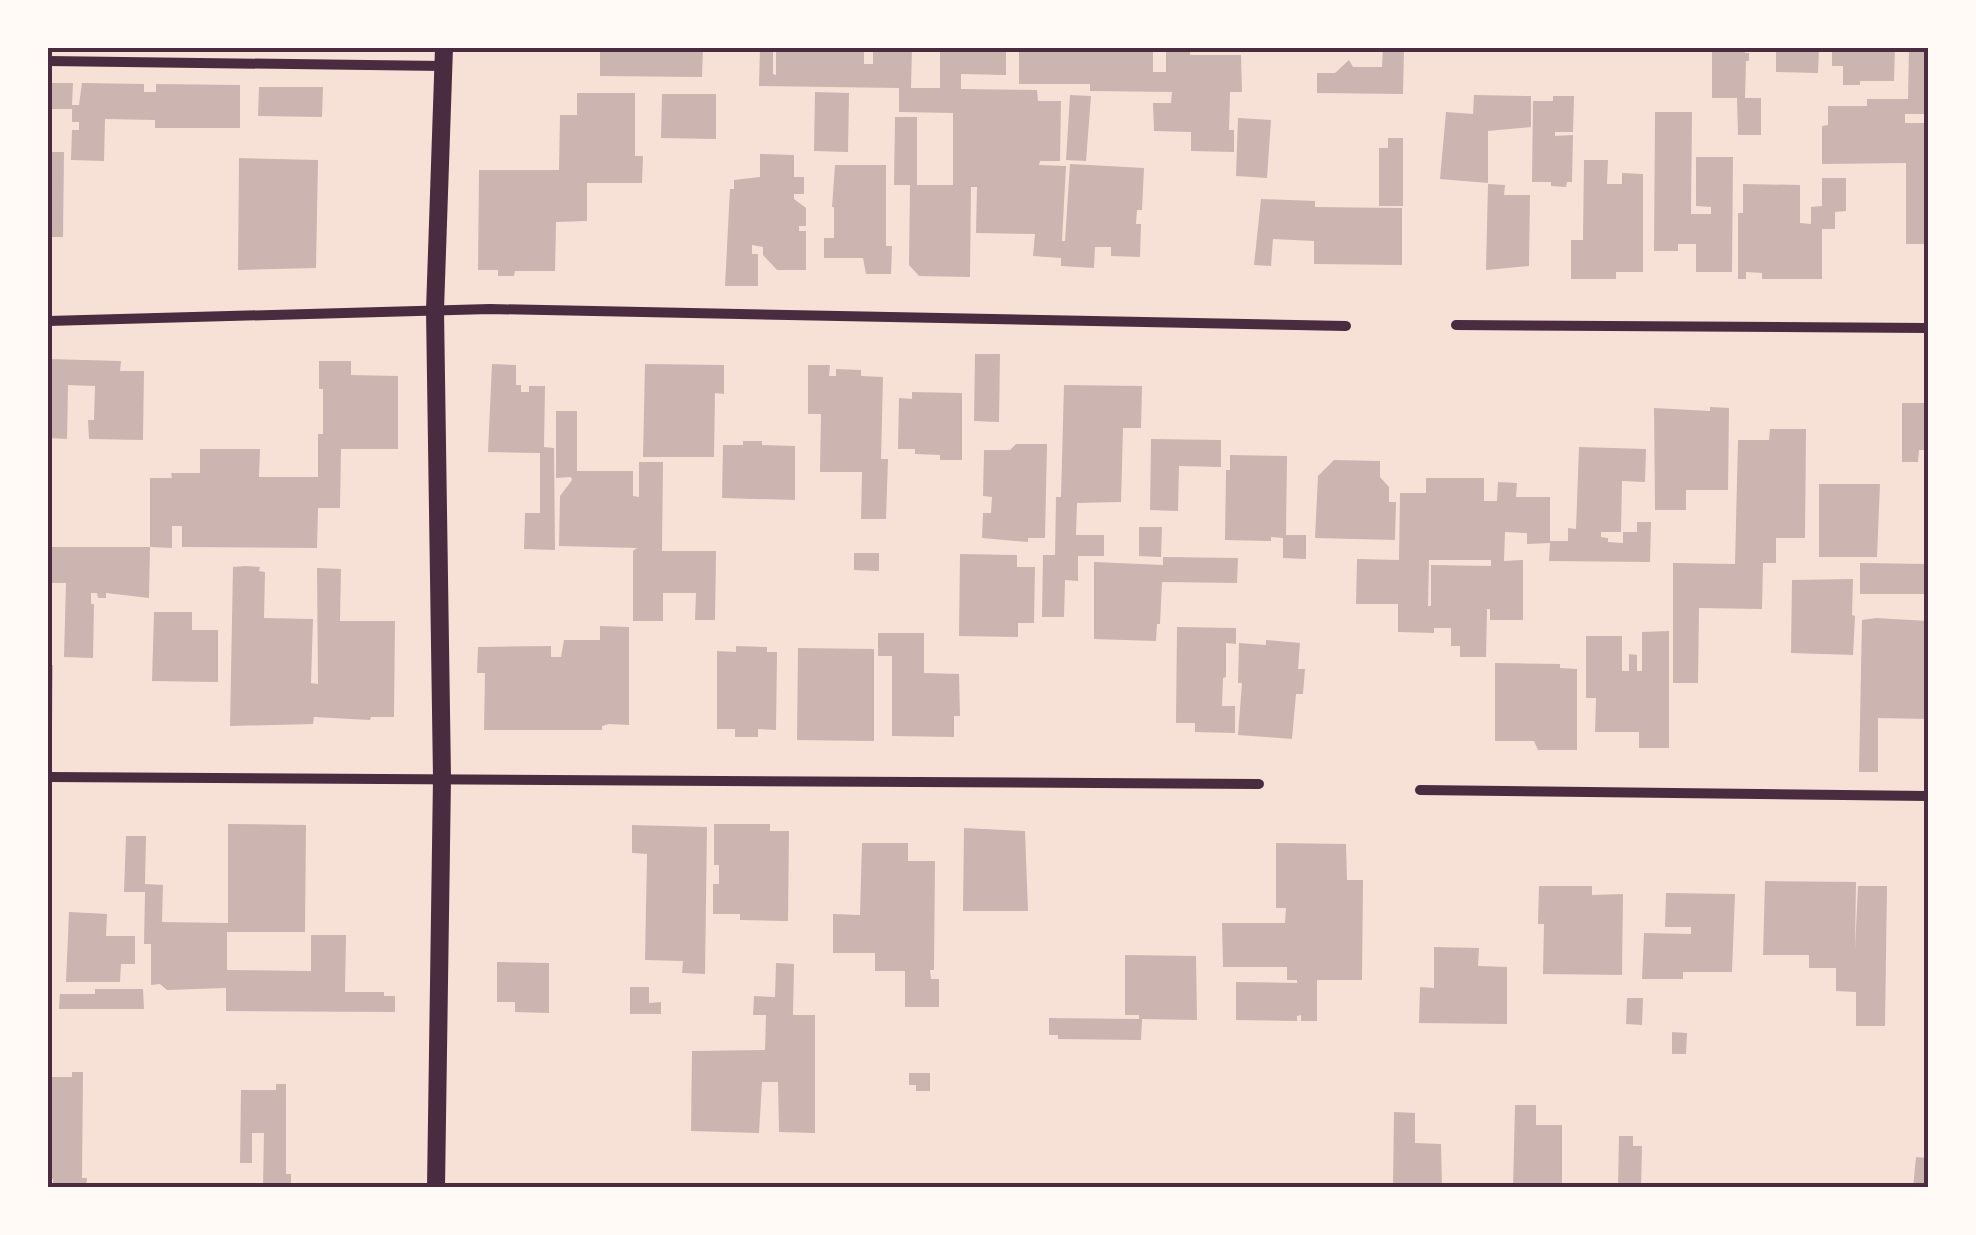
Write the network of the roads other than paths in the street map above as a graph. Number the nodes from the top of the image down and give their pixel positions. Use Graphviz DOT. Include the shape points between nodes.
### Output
graph roads {
  1 [pos="443,57"];
  2 [pos="48,61"];
  3 [pos="435,310"];
  4 [pos="48,321"];
  5 [pos="1456,325"];
  6 [pos="1346,326"];
  7 [pos="1928,328"];
  8 [pos="48,777"];
  9 [pos="442,778"];
  10 [pos="1259,784"];
  11 [pos="1420,790"];
  12 [pos="1928,796"];
  13 [pos="436,1188"];
  1 -- 2 [label="street"];
  1 -- 3 [label="street"];
  3 -- 4 [label="street"];
  3 -- 6 [label="street"];
  3 -- 9 [label="street"];
  5 -- 7 [label="street"];
  8 -- 9 [label="street"];
  9 -- 10 [label="street"];
  9 -- 13 [label="street"];
  11 -- 12 [label="street"];
}
